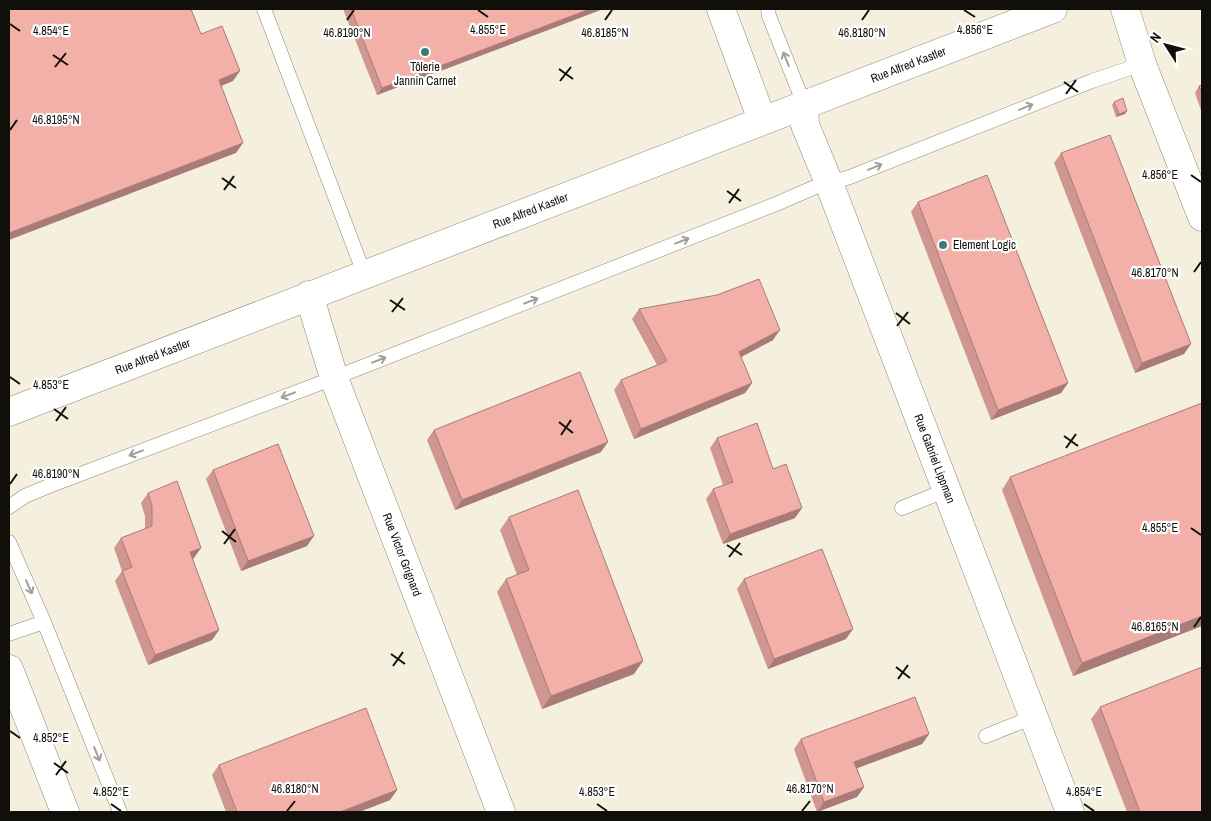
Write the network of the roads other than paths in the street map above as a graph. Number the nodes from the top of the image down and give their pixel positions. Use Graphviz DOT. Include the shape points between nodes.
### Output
graph roads {
  1 [pos="264,9"];
  2 [pos="720,9"];
  3 [pos="768,9"];
  4 [pos="1053,9"];
  5 [pos="1125,9"];
  6 [pos="1142,64"];
  7 [pos="804,104"];
  8 [pos="762,120"];
  9 [pos="829,183"];
  10 [pos="1202,218"];
  11 [pos="365,276"];
  12 [pos="309,295"];
  13 [pos="334,378"];
  14 [pos="9,412"];
  15 [pos="947,490"];
  16 [pos="9,507"];
  17 [pos="902,508"];
  18 [pos="9,542"];
  19 [pos="44,622"];
  20 [pos="9,634"];
  21 [pos="9,668"];
  22 [pos="1033,717"];
  23 [pos="986,736"];
  24 [pos="66,812"];
  25 [pos="120,812"];
  26 [pos="501,812"];
  27 [pos="1070,812"];
  1 -- 11 [label="lane"];
  2 -- 8 [label="street"];
  7 -- 3 [label="lane, one-way"];
  4 -- 7 [label="street, Rue Alfred Kastler"];
  5 -- 6 [label="street"];
  9 -- 6 [label="lane, one-way"];
  6 -- 10 [label="street"];
  7 -- 8 [label="street, Rue Alfred Kastler"];
  7 -- 9 [label="street, Rue Gabriel Lippman" via="805,125"];
  8 -- 11 [label="street, Rue Alfred Kastler"];
  13 -- 9 [label="lane, one-way"];
  9 -- 15 [label="street, Rue Gabriel Lippman"];
  11 -- 12 [label="street, Rue Alfred Kastler"];
  12 -- 13 [label="street, Rue Victor Grignard"];
  12 -- 14 [label="street, Rue Alfred Kastler"];
  13 -- 16 [label="lane, one-way" via="49,486"];
  13 -- 26 [label="street, Rue Victor Grignard"];
  15 -- 17 [label="lane"];
  15 -- 22 [label="street, Rue Gabriel Lippman"];
  18 -- 19 [label="lane, one-way"];
  19 -- 20 [label="lane"];
  19 -- 25 [label="lane, one-way"];
  21 -- 24 [label="street"];
  22 -- 23 [label="lane"];
  22 -- 27 [label="street, Rue Gabriel Lippman"];
}
